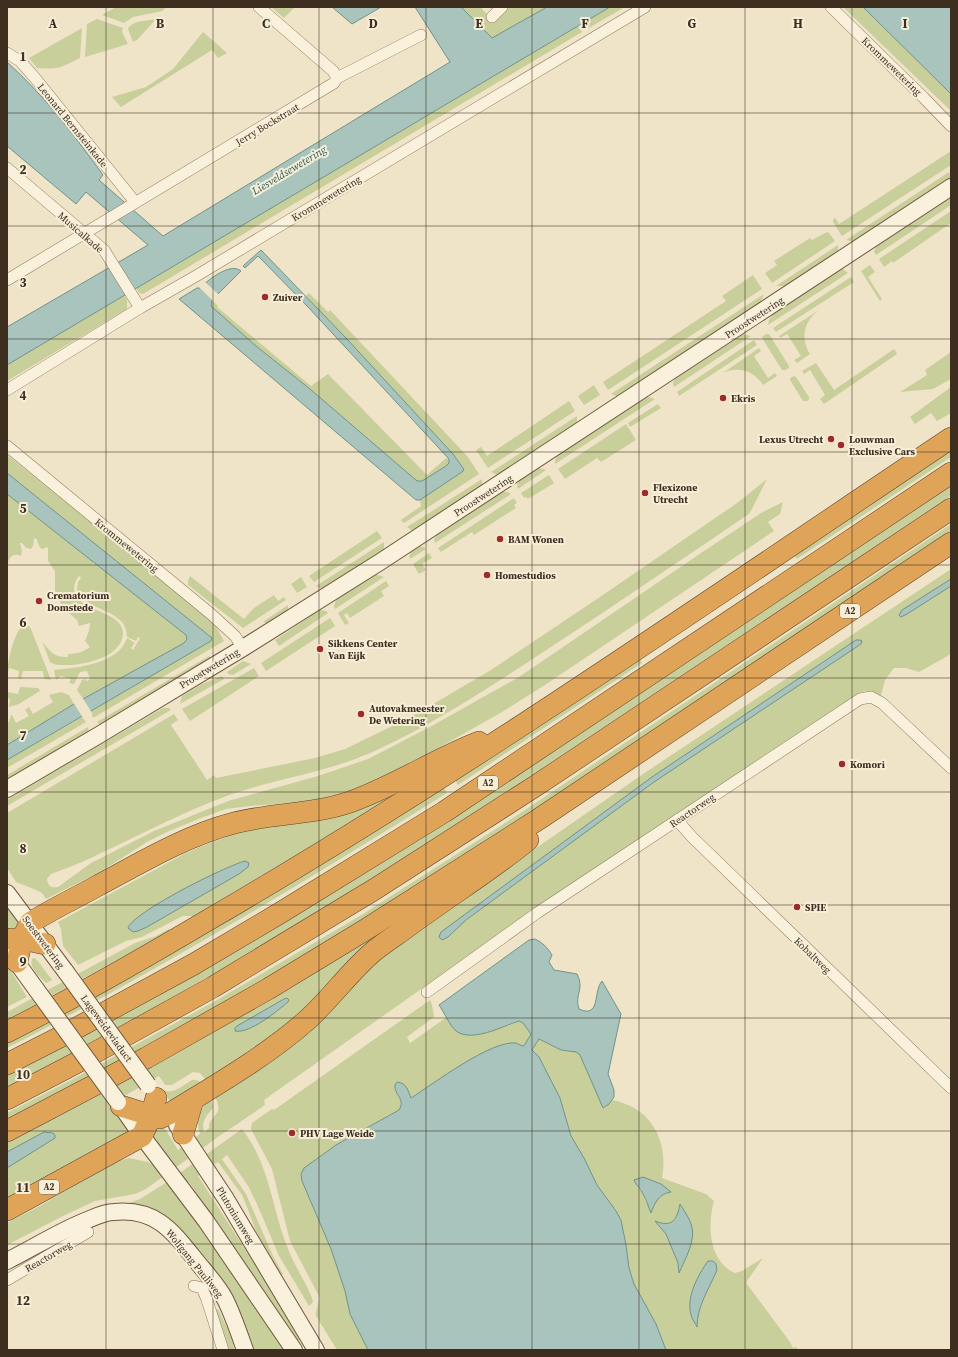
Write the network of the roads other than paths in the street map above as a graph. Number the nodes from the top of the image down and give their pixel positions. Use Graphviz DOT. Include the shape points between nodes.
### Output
graph roads {
  1 [pos="259,7"];
  2 [pos="502,7"];
  3 [pos="645,7"];
  4 [pos="831,7"];
  5 [pos="492,16"];
  6 [pos="421,35"];
  7 [pos="7,53"];
  8 [pos="337,78"];
  9 [pos="951,126"];
  10 [pos="7,168"];
  11 [pos="951,187"];
  12 [pos="132,204"];
  13 [pos="85,233"];
  14 [pos="7,280"];
  15 [pos="140,308"];
  16 [pos="7,390"];
  17 [pos="951,438"];
  18 [pos="7,446"];
  19 [pos="951,474"];
  20 [pos="951,509"];
  21 [pos="951,544"];
  22 [pos="243,648"];
  23 [pos="519,727"];
  24 [pos="626,760"];
  25 [pos="951,768"];
  26 [pos="7,789"];
  27 [pos="677,820"];
  28 [pos="7,893"];
  29 [pos="16,943"];
  30 [pos="45,944"];
  31 [pos="66,972"];
  32 [pos="427,992"];
  33 [pos="7,1032"];
  34 [pos="7,1064"];
  35 [pos="951,1088"];
  36 [pos="7,1099"];
  37 [pos="193,1100"];
  38 [pos="156,1103"];
  39 [pos="119,1104"];
  40 [pos="7,1131"];
  41 [pos="142,1136"];
  42 [pos="186,1138"];
  43 [pos="7,1210"];
  44 [pos="88,1232"];
  45 [pos="7,1261"];
  46 [pos="7,1270"];
  47 [pos="7,1280"];
  48 [pos="194,1286"];
  49 [pos="223,1350"];
  50 [pos="238,1350"];
  51 [pos="245,1350"];
  52 [pos="294,1350"];
  53 [pos="316,1350"];
  1 -- 8 [label="street" via="333,70"];
  2 -- 5 [label="street"];
  3 -- 15 [label="street, Krommewetering"];
  4 -- 9 [label="street, Krommewetering"];
  6 -- 8 [label="street, Jerry Bockstraat"];
  7 -- 12 [label="street, Leonard Bernsteinkade" via="20,61 35,78"];
  8 -- 12 [label="street, Jerry Bockstraat" via="334,83"];
  10 -- 13 [label="street, Musicalkade"];
  11 -- 22 [label="main road, Proostwetering" via="380,562"];
  12 -- 13 [label="street, Jerry Bockstraat"];
  13 -- 14 [label="street, Jerry Bockstraat"];
  13 -- 15 [label="street, Musicalkade" via="104,250"];
  15 -- 16 [label="street, Krommewetering"];
  17 -- 23 [label="highway"];
  18 -- 22 [label="street, Krommewetering" via="211,614 235,636"];
  19 -- 34 [label="highway, A2" via="444,812 194,964"];
  20 -- 36 [label="highway" via="544,781 375,890 213,987"];
  21 -- 24 [label="highway, A2"];
  22 -- 26 [label="main road, Proostwetering"];
  23 -- 29 [label="highway" via="455,751 382,790 349,802 324,809 235,823 192,837 152,857"];
  23 -- 33 [label="highway" via="382,816 238,903"];
  24 -- 37 [label="highway, A2" via="501,862 374,951 307,1020 283,1040"];
  24 -- 40 [label="highway, A2" via="453,875 268,989 140,1061"];
  25 -- 27 [label="street, Reactorweg" via="882,703 866,697 854,702"];
  27 -- 32 [label="street, Reactorweg" via="537,913"];
  27 -- 35 [label="street, Kobaltweg"];
  28 -- 29 [label="main road, Soestwetering"];
  29 -- 30 [label="highway"];
  29 -- 39 [label="main road, Soestwetering, bridge" via="36,988"];
  30 -- 31 [label="main road, Soestwetering"];
  31 -- 38 [label="main road, Lageweideviaduct, bridge"];
  37 -- 38 [label="highway, A2"];
  37 -- 42 [label="highway"];
  38 -- 39 [label="highway"];
  38 -- 41 [label="highway"];
  38 -- 42 [label="main road, Plutoniumweg"];
  39 -- 41 [label="main road"];
  41 -- 43 [label="highway, A2"];
  41 -- 52 [label="main road" via="229,1254"];
  42 -- 53 [label="main road, Plutoniumweg" via="238,1218"];
  44 -- 47 [label="street, Reactorweg"];
  45 -- 51 [label="main road, Wolfgang Pauliweg" via="72,1226 103,1214 128,1211 143,1214 171,1230 208,1275 224,1298"];
  46 -- 50 [label="main road, Wolfgang Pauliweg" via="96,1224 124,1219 144,1223 168,1237 204,1281 221,1308"];
  48 -- 49 [label="street" via="202,1288"];
}
